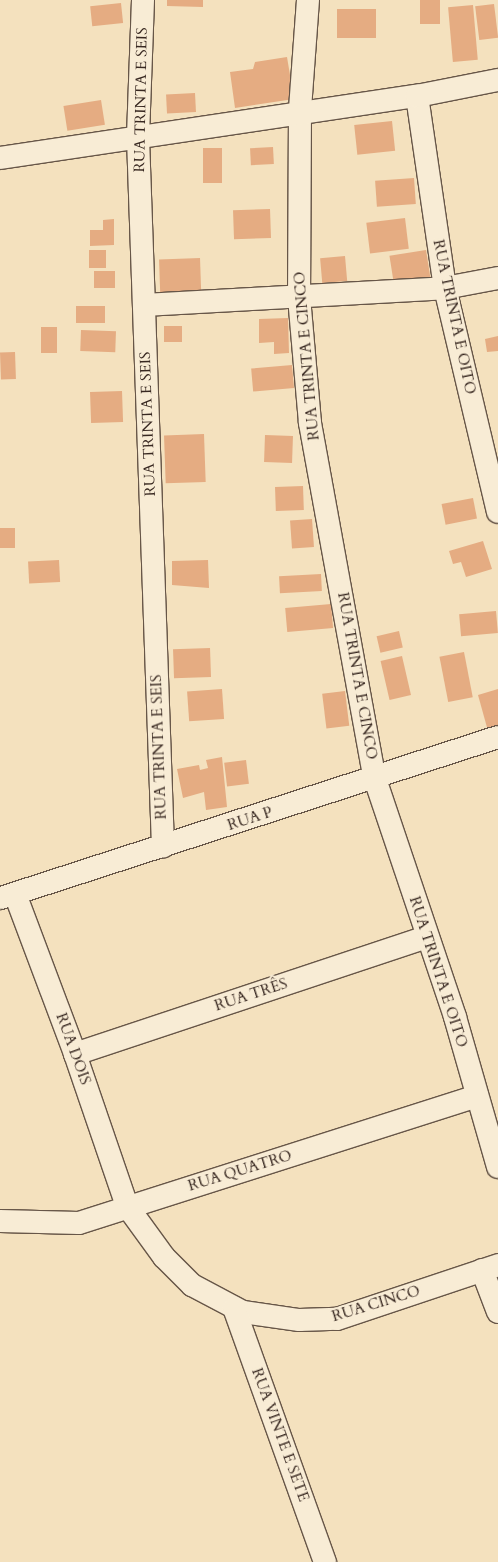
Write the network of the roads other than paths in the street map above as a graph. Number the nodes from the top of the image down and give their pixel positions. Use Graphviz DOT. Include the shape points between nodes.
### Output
graph roads {
  1 [pos="143,0"];
  2 [pos="308,0"];
  3 [pos="498,80"];
  4 [pos="417,96"];
  5 [pos="300,110"];
  6 [pos="138,138"];
  7 [pos="0,158"];
  8 [pos="498,278"];
  9 [pos="445,288"];
  10 [pos="300,297"];
  11 [pos="144,305"];
  12 [pos="498,512"];
  13 [pos="498,737"];
  14 [pos="375,779"];
  15 [pos="163,847"];
  16 [pos="7,896"];
  17 [pos="426,937"];
  18 [pos="75,1054"];
  19 [pos="477,1096"];
  20 [pos="498,1167"];
  21 [pos="127,1206"];
  22 [pos="0,1221"];
  23 [pos="490,1267"];
  24 [pos="234,1308"];
  25 [pos="498,1312"];
  26 [pos="325,1562"];
  1 -- 6 [label="street, RUA TRINTA E SEIS"];
  2 -- 5 [label="street, RUA TRINTA E CINCO"];
  3 -- 4 [label="street"];
  4 -- 5 [label="street"];
  4 -- 9 [label="street, RUA TRINTA E OITO"];
  5 -- 6 [label="street"];
  5 -- 10 [label="street, RUA TRINTA E CINCO"];
  6 -- 7 [label="street"];
  6 -- 11 [label="street, RUA TRINTA E SEIS"];
  8 -- 9 [label="street"];
  9 -- 10 [label="street"];
  9 -- 12 [label="street, RUA TRINTA E OITO"];
  10 -- 11 [label="street"];
  10 -- 14 [label="street, RUA TRINTA E CINCO" via="310,423"];
  11 -- 15 [label="street, RUA TRINTA E SEIS"];
  13 -- 14 [label="street, RUA P"];
  14 -- 15 [label="street, RUA P"];
  14 -- 17 [label="street, RUA TRINTA E OITO"];
  15 -- 16 [label="street, RUA P"];
  16 -- 18 [label="street, RUA DOIS"];
  17 -- 18 [label="street, RUA TRÊS"];
  17 -- 19 [label="street, RUA TRINTA E OITO"];
  18 -- 21 [label="street, RUA DOIS"];
  19 -- 20 [label="street, RUA TRINTA E OITO"];
  19 -- 21 [label="street, RUA QUATRO"];
  21 -- 22 [label="street, RUA QUATRO" via="80,1223"];
  21 -- 24 [label="street, RUA CINCO" via="164,1257 192,1285"];
  23 -- 24 [label="street, RUA CINCO" via="337,1319 300,1320"];
  23 -- 25 [label="street"];
  24 -- 26 [label="street, RUA VINTE E SETE"];
}
